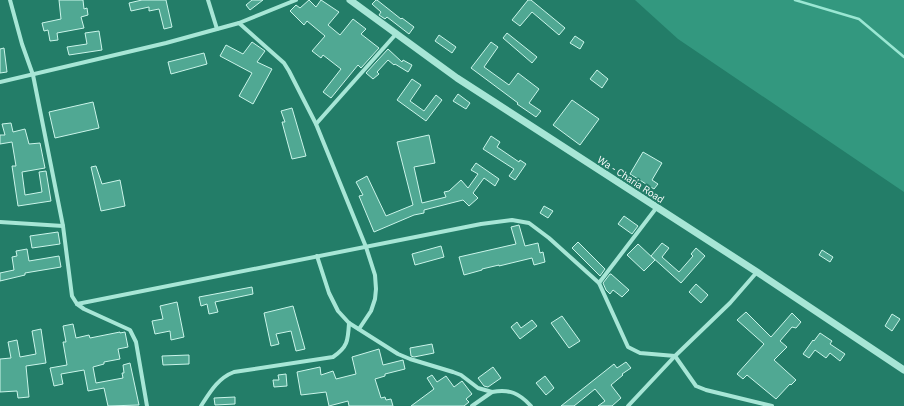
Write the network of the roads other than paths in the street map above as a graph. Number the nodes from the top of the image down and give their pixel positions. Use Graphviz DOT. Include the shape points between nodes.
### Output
graph roads {
  1 [pos="10,0"];
  2 [pos="208,0"];
  3 [pos="296,0"];
  4 [pos="350,0"];
  5 [pos="239,23"];
  6 [pos="217,29"];
  7 [pos="396,34"];
  8 [pos="33,75"];
  9 [pos="0,82"];
  10 [pos="316,124"];
  11 [pos="657,207"];
  12 [pos="0,222"];
  13 [pos="63,226"];
  14 [pos="366,247"];
  15 [pos="317,256"];
  16 [pos="757,272"];
  17 [pos="599,283"];
  18 [pos="77,304"];
  19 [pos="349,323"];
  20 [pos="359,329"];
  21 [pos="675,356"];
  22 [pos="904,370"];
  23 [pos="492,392"];
  24 [pos="147,406"];
  25 [pos="201,406"];
  26 [pos="472,406"];
  27 [pos="531,406"];
  28 [pos="628,406"];
  29 [pos="772,406"];
  1 -- 8 [label="street"];
  2 -- 6 [label="street"];
  3 -- 5 [label="street"];
  4 -- 7 [label="street, Wa - Charia Road"];
  5 -- 6 [label="street"];
  5 -- 10 [label="street" via="284,63"];
  6 -- 8 [label="street"];
  7 -- 10 [label="street"];
  7 -- 11 [label="street, Wa - Charia Road" via="457,78"];
  8 -- 9 [label="street"];
  8 -- 13 [label="street"];
  10 -- 14 [label="street"];
  11 -- 16 [label="street, Wa - Charia Road"];
  11 -- 17 [label="street"];
  12 -- 13 [label="street"];
  13 -- 18 [label="street" via="72,296"];
  14 -- 15 [label="street"];
  14 -- 17 [label="street" via="512,220 529,223"];
  14 -- 20 [label="street" via="375,275 376,289 371,311"];
  15 -- 18 [label="street"];
  15 -- 19 [label="street" via="329,293"];
  16 -- 21 [label="street" via="730,303"];
  16 -- 22 [label="street, Wa - Charia Road"];
  17 -- 21 [label="street" via="628,347 640,353"];
  18 -- 24 [label="street" via="130,330 136,342"];
  19 -- 20 [label="street"];
  19 -- 25 [label="street" via="346,345 333,357 234,372 218,382"];
  20 -- 23 [label="street" via="398,354 461,375 478,388"];
  21 -- 28 [label="street"];
  21 -- 29 [label="street" via="696,386"];
  23 -- 26 [label="street"];
  23 -- 27 [label="street" via="504,390 516,394"];
}
